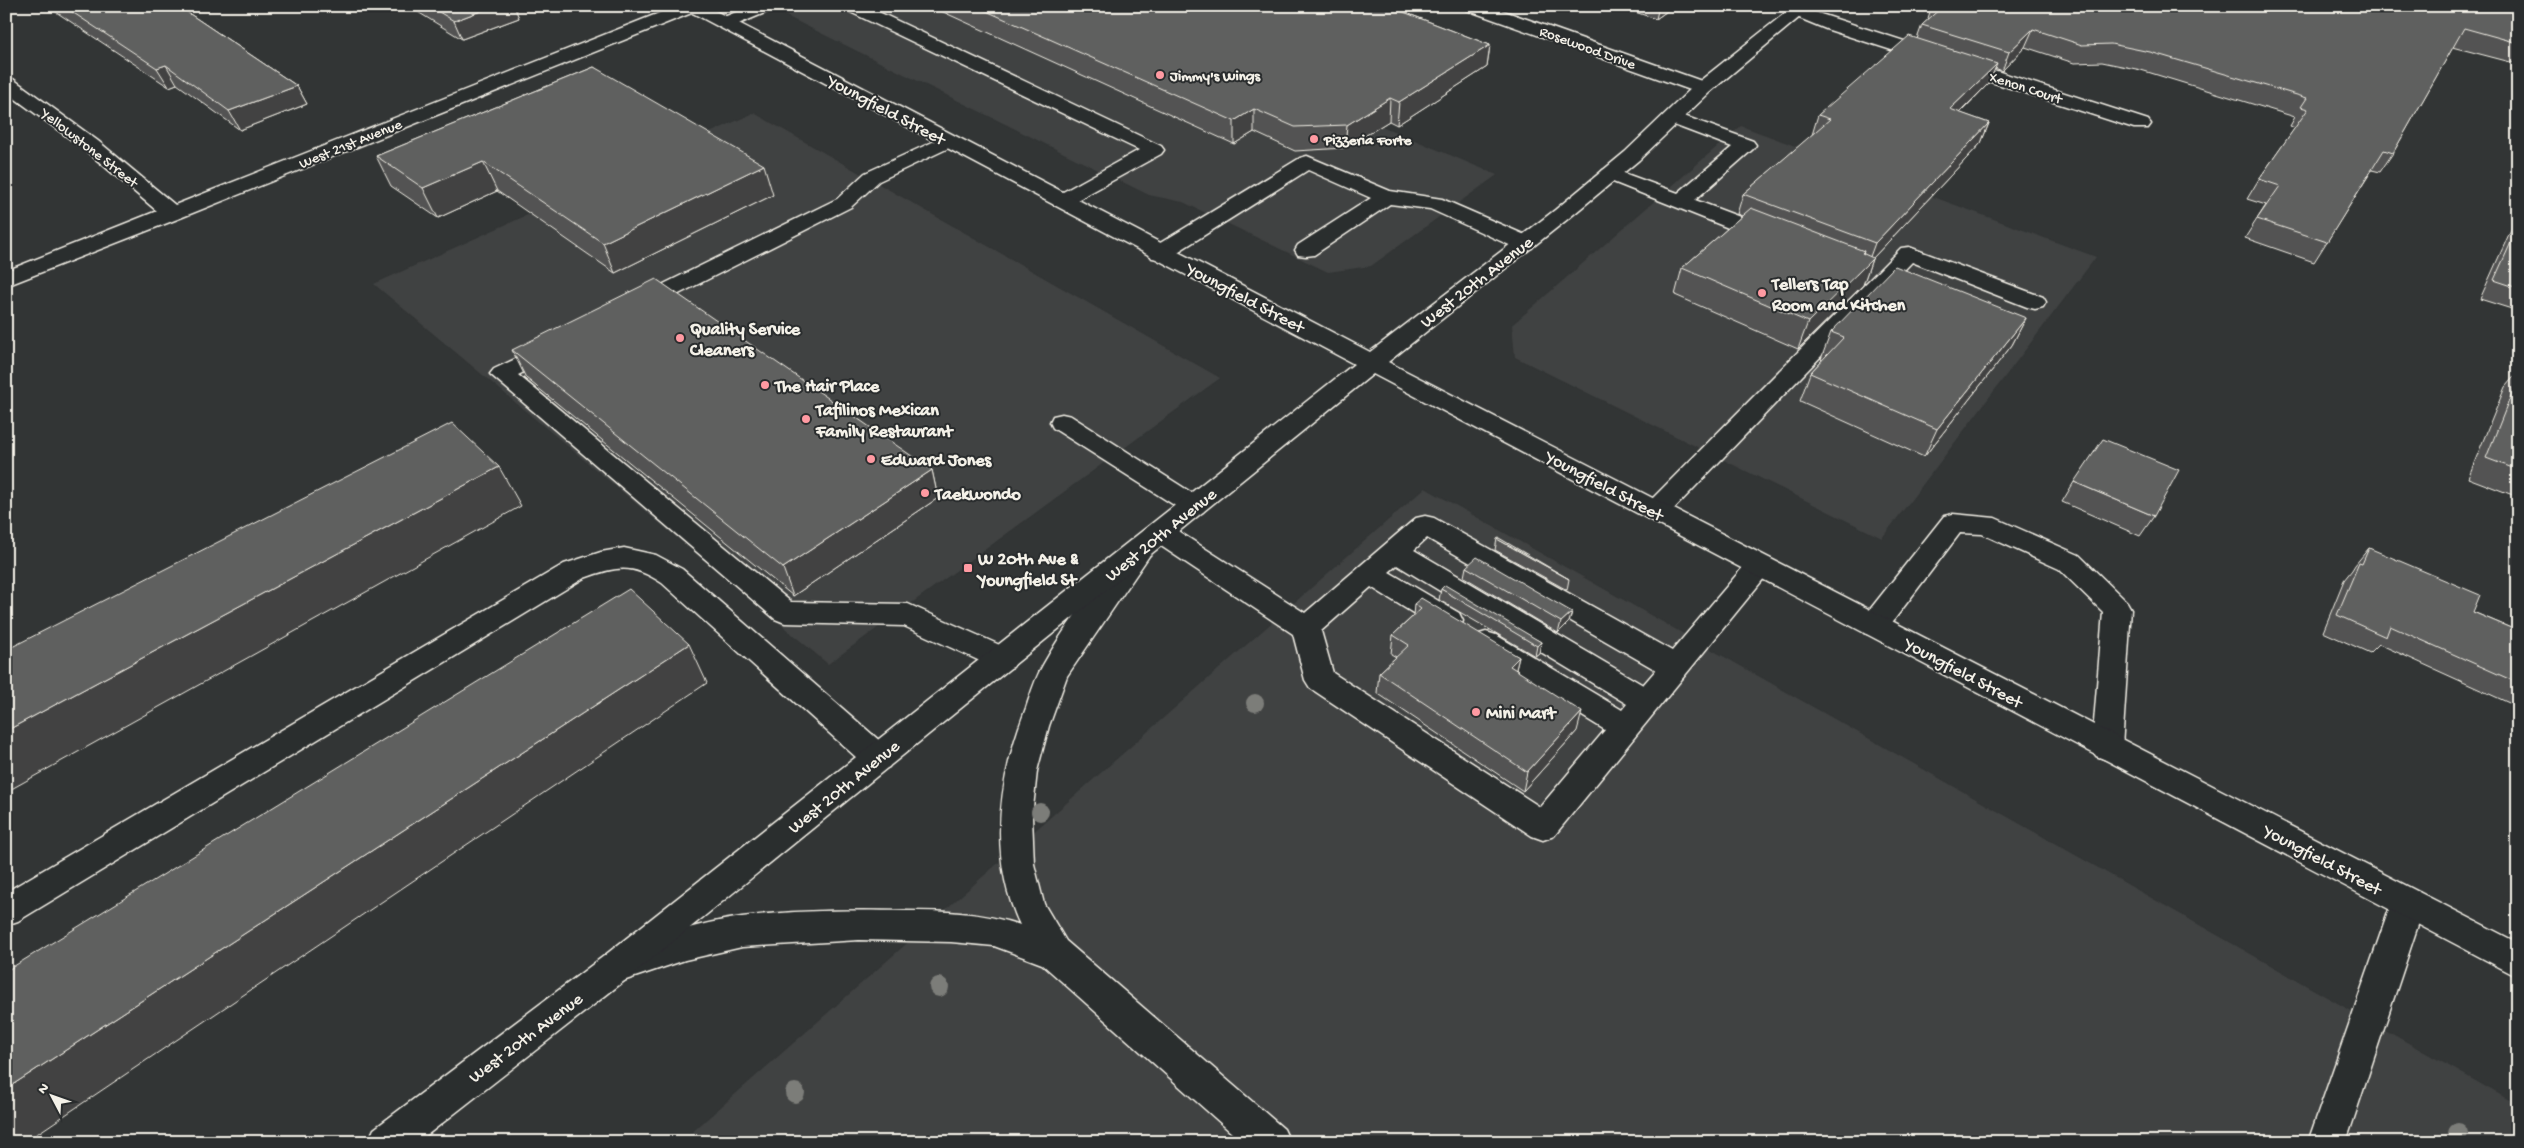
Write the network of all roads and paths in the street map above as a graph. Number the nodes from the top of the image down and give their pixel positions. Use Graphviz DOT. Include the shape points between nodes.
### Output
graph roads {
  1 [pos="693,6"];
  2 [pos="766,6"];
  3 [pos="852,6"];
  4 [pos="1474,6"];
  5 [pos="1801,9"];
  6 [pos="725,22"];
  7 [pos="6,83"];
  8 [pos="1703,88"];
  9 [pos="1673,118"];
  10 [pos="2141,124"];
  11 [pos="948,141"];
  12 [pos="1610,174"];
  13 [pos="1386,197"];
  14 [pos="1062,201"];
  15 [pos="1681,201"];
  16 [pos="173,214"];
  17 [pos="1524,243"];
  18 [pos="1791,244"];
  19 [pos="1306,250"];
  20 [pos="1160,253"];
  21 [pos="6,279"];
  22 [pos="2035,302"];
  23 [pos="615,317"];
  24 [pos="572,339"];
  25 [pos="1371,363"];
  26 [pos="1062,422"];
  27 [pos="1194,506"];
  28 [pos="1656,511"];
  29 [pos="1151,541"];
  30 [pos="1394,551"];
  31 [pos="1760,566"];
  32 [pos="1369,573"];
  33 [pos="1874,625"];
  34 [pos="1306,628"];
  35 [pos="1003,659"];
  36 [pos="1676,667"];
  37 [pos="1647,702"];
  38 [pos="1625,728"];
  39 [pos="2107,746"];
  40 [pos="878,758"];
  41 [pos="2408,904"];
  42 [pos="6,910"];
  43 [pos="1054,952"];
  44 [pos="2518,961"];
  45 [pos="616,967"];
  46 [pos="387,1142"];
  47 [pos="1271,1142"];
  48 [pos="2327,1142"];
  1 -- 6 [label="street, Youngfield Street"];
  1 -- 16 [label="street, West 21st Avenue"];
  2 -- 6 [label="street"];
  3 -- 14 [label="street" via="1154,150"];
  4 -- 8 [label="street, Rosewood Drive"];
  5 -- 8 [label="street, West 20th Avenue"];
  5 -- 10 [label="street, Xenon Court" via="1832,25"];
  6 -- 11 [label="street, Youngfield Street"];
  7 -- 16 [label="street, Yellowstone Street" via="91,145"];
  8 -- 9 [label="street, West 20th Avenue"];
  9 -- 12 [label="street, West 20th Avenue"];
  9 -- 15 [label="street" via="1746,145"];
  11 -- 14 [label="street, Youngfield Street"];
  11 -- 23 [label="street" via="872,177 844,203"];
  12 -- 15 [label="street"];
  12 -- 17 [label="street, West 20th Avenue"];
  13 -- 17 [label="street" via="1435,203"];
  13 -- 19 [label="street"];
  13 -- 20 [label="street" via="1308,162"];
  14 -- 20 [label="street, Youngfield Street"];
  15 -- 18 [label="street"];
  16 -- 21 [label="street, West 21st Avenue"];
  17 -- 25 [label="street, West 20th Avenue"];
  20 -- 25 [label="street, Youngfield Street"];
  22 -- 28 [label="street" via="1909,253 1873,276"];
  24 -- 35 [label="street" via="502,374 785,612 908,615"];
  25 -- 27 [label="street, West 20th Avenue"];
  25 -- 28 [label="street, Youngfield Street"];
  26 -- 27 [label="street"];
  27 -- 29 [label="street, West 20th Avenue"];
  28 -- 31 [label="street, Youngfield Street"];
  29 -- 34 [label="street"];
  29 -- 35 [label="street, West 20th Avenue"];
  29 -- 43 [label="street" via="1090,617 1053,674 1027,742 1016,811 1017,856 1023,887 1037,926"];
  30 -- 32 [label="street"];
  30 -- 36 [label="street" via="1425,525"];
  30 -- 37 [label="street"];
  31 -- 33 [label="street, Youngfield Street"];
  31 -- 36 [label="street"];
  32 -- 34 [label="street"];
  32 -- 38 [label="street"];
  33 -- 39 [label="street, Youngfield Street"];
  33 -- 39 [label="street" via="1953,523 1986,525 2069,562 2117,609"];
  34 -- 38 [label="street" via="1320,680 1543,826"];
  35 -- 40 [label="street, West 20th Avenue"];
  36 -- 37 [label="street"];
  37 -- 38 [label="street"];
  39 -- 41 [label="street, Youngfield Street"];
  40 -- 42 [label="street" via="672,576 657,565 634,557 607,559 574,571"];
  40 -- 45 [label="street, West 20th Avenue"];
  41 -- 44 [label="street, Youngfield Street"];
  41 -- 48 [label="street"];
  43 -- 45 [label="street" via="994,931 859,925 742,932 685,944"];
  43 -- 47 [label="street"];
  45 -- 46 [label="street, West 20th Avenue"];
}
